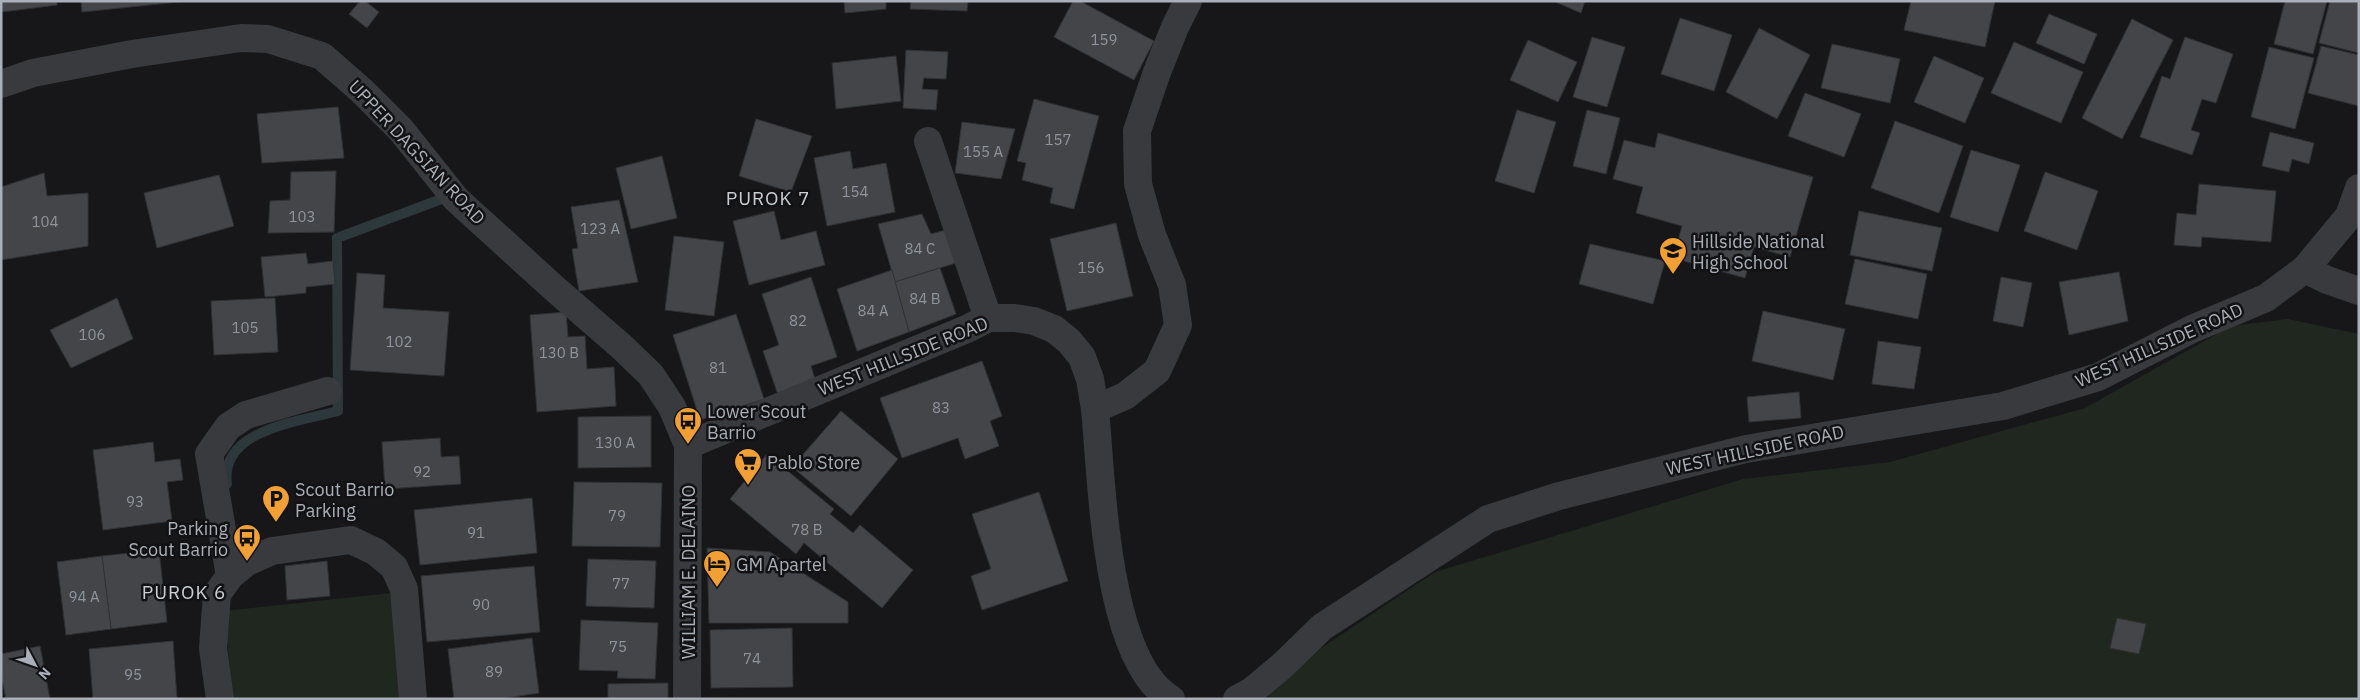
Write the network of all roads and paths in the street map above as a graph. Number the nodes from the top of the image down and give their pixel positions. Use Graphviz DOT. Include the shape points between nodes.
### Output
graph roads {
  1 [pos="1188,1"];
  2 [pos="1,84"];
  3 [pos="928,141"];
  4 [pos="2359,188"];
  5 [pos="2350,231"];
  6 [pos="2305,269"];
  7 [pos="2359,291"];
  8 [pos="988,318"];
  9 [pos="328,391"];
  10 [pos="1096,409"];
  11 [pos="688,445"];
  12 [pos="230,576"];
  13 [pos="220,699"];
  14 [pos="413,699"];
  15 [pos="687,699"];
  16 [pos="1171,699"];
  17 [pos="1237,699"];
  1 -- 10 [label="street" via="1157,72 1137,131 1138,184 1152,235 1172,285 1178,325 1157,371 1125,396"];
  2 -- 11 [label="street, UPPER DAGSIAN ROAD" via="33,73 114,57 241,38 268,40 322,56 401,130 456,199 651,375 672,407"];
  3 -- 8 [label="street"];
  4 -- 5 [label="street, WEST HILLSIDE ROAD" via="2349,216"];
  5 -- 6 [label="street, WEST HILLSIDE ROAD"];
  6 -- 7 [label="street"];
  6 -- 17 [label="street, WEST HILLSIDE ROAD" via="2266,298 2192,329 2098,377 2056,391 2003,406 1746,449 1559,496 1488,519 1322,627 1283,665"];
  8 -- 10 [label="street, WEST HILLSIDE ROAD" via="1034,321 1054,329 1069,341 1082,357"];
  8 -- 11 [label="street, WEST HILLSIDE ROAD"];
  9 -- 12 [label="street" via="246,415 228,427 209,454"];
  10 -- 16 [label="street, WEST HILLSIDE ROAD" via="1115,590 1133,653 1148,680"];
  11 -- 15 [label="street, WILLIAM E. DELAINO"];
  12 -- 13 [label="street" via="217,594 214,648"];
  12 -- 14 [label="street" via="247,562 272,551 350,540 376,552 394,567 404,589"];
}
